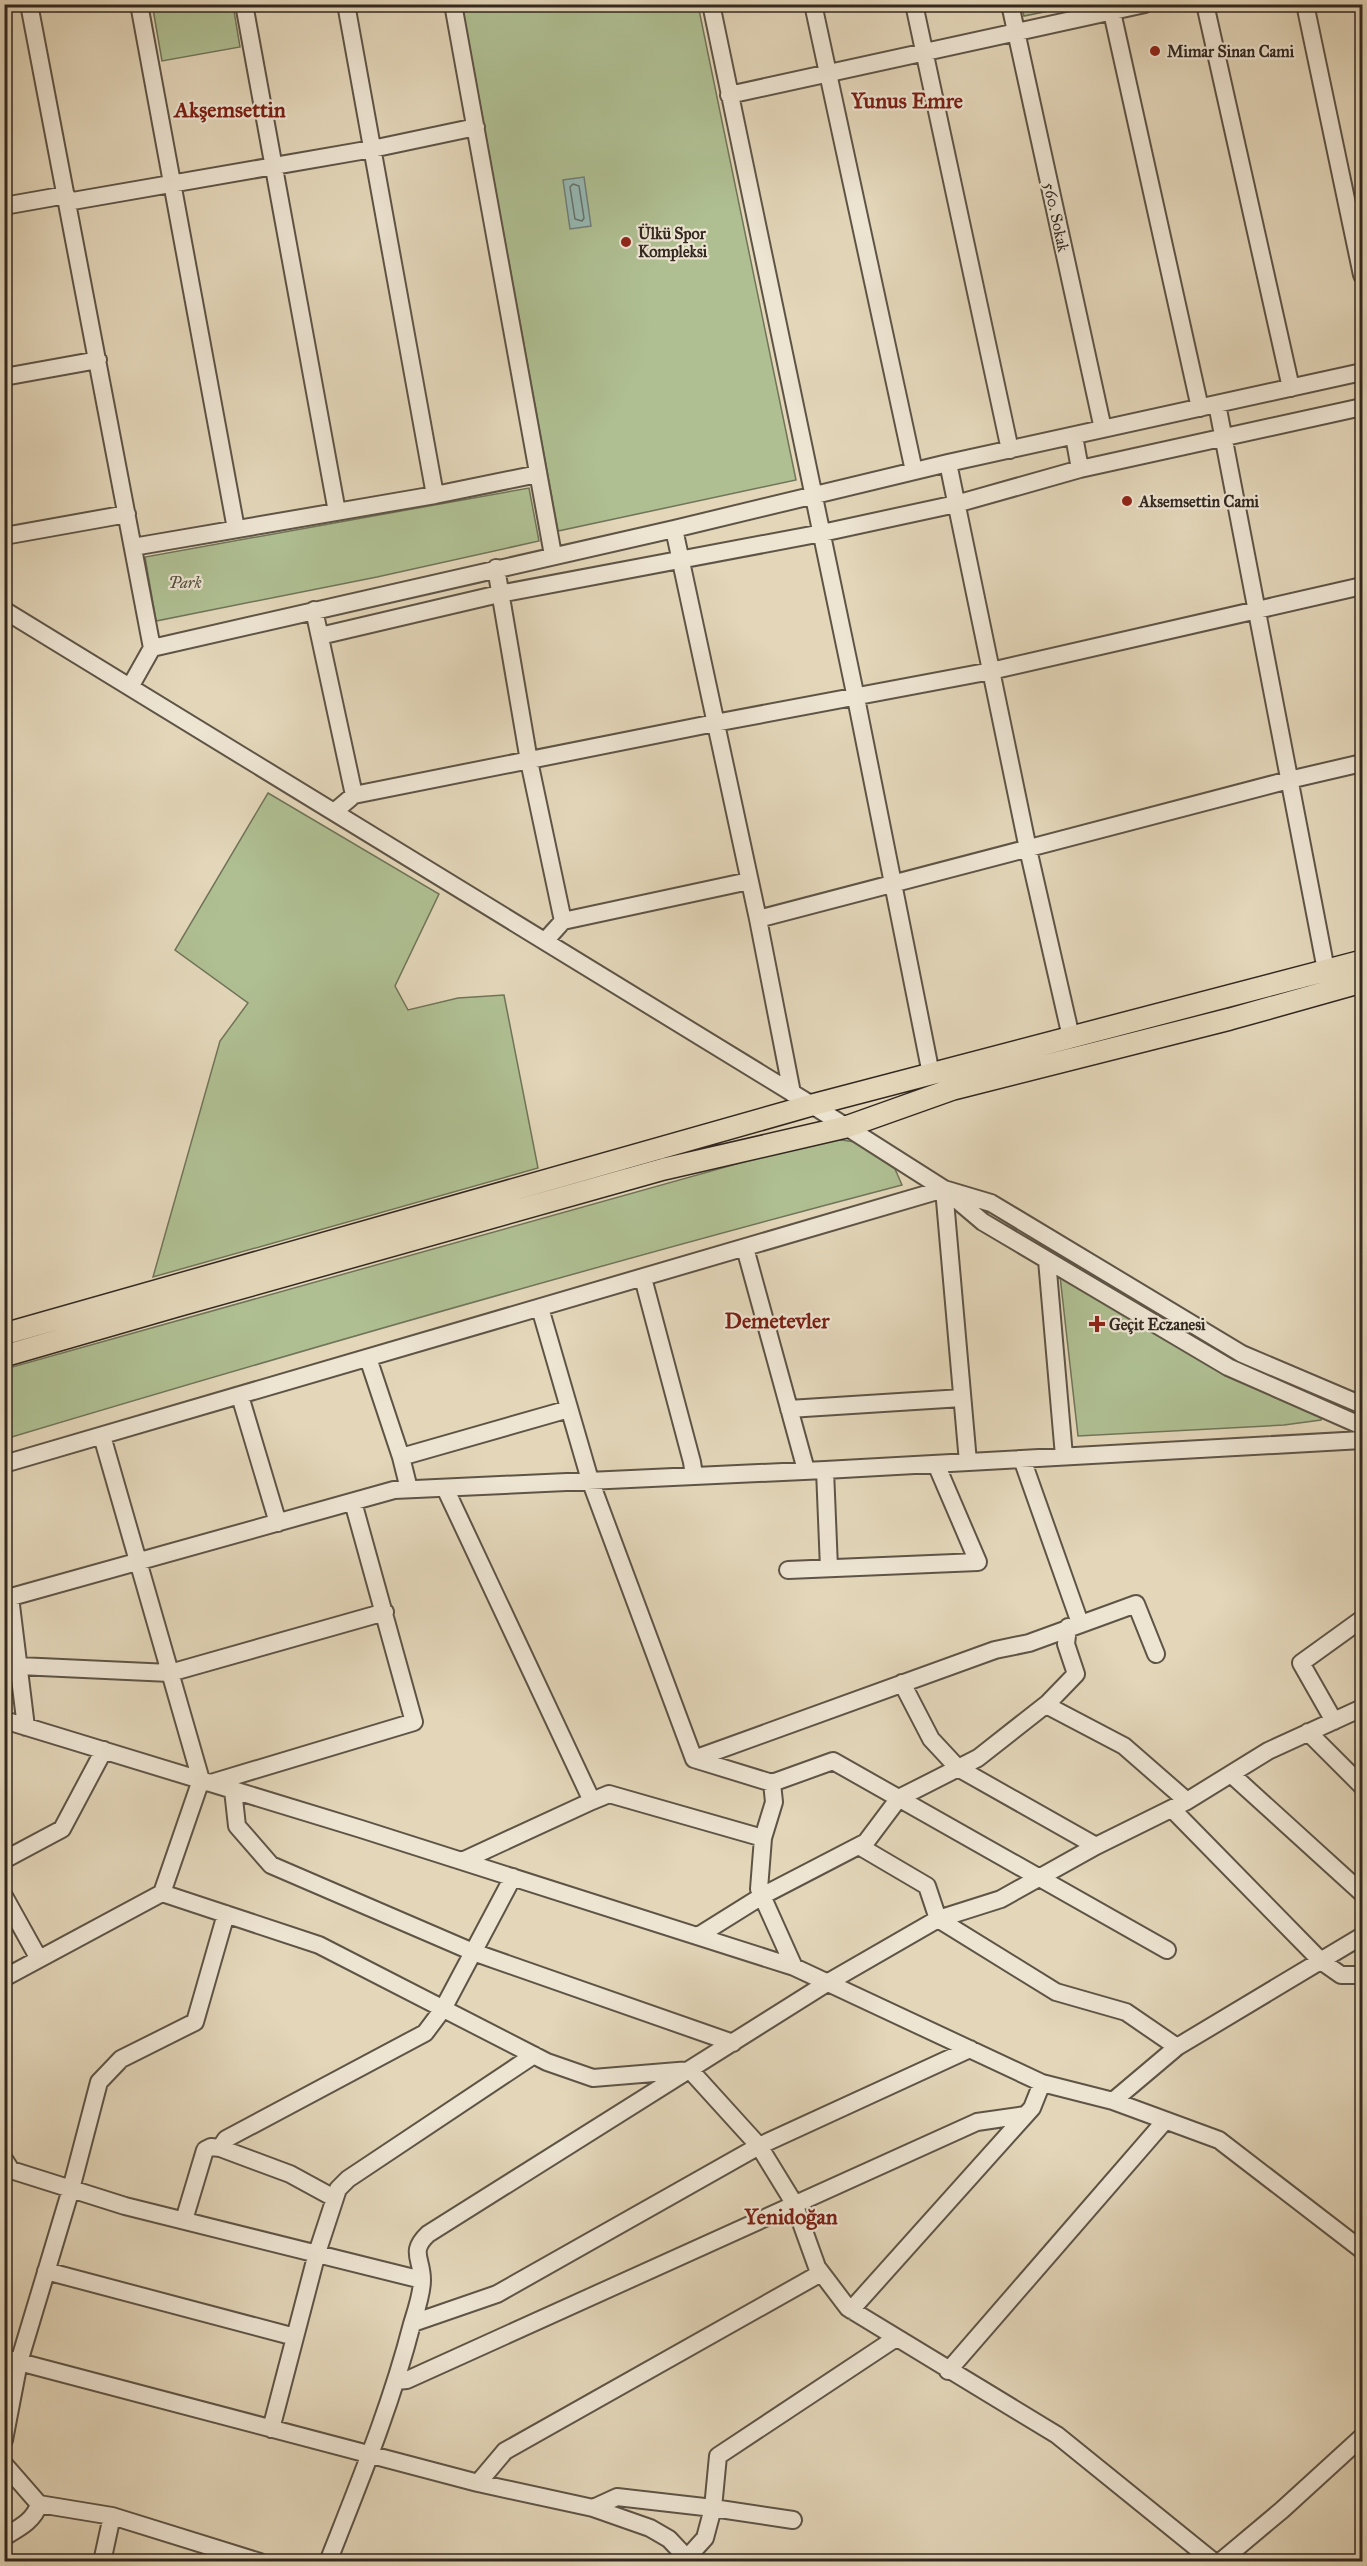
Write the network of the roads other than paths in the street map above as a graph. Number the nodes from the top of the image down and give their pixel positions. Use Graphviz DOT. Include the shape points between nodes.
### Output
graph roads {
  1 [pos="29,4"];
  2 [pos="139,4"];
  3 [pos="244,4"];
  4 [pos="346,4"];
  5 [pos="453,4"];
  6 [pos="711,4"];
  7 [pos="813,4"];
  8 [pos="914,4"];
  9 [pos="1010,4"];
  10 [pos="1145,4"];
  11 [pos="1205,4"];
  12 [pos="1305,4"];
  13 [pos="1112,12"];
  14 [pos="1016,33"];
  15 [pos="924,52"];
  16 [pos="828,73"];
  17 [pos="729,95"];
  18 [pos="476,127"];
  19 [pos="372,148"];
  20 [pos="275,165"];
  21 [pos="173,184"];
  22 [pos="67,199"];
  23 [pos="4,206"];
  24 [pos="1362,275"];
  25 [pos="98,360"];
  26 [pos="1362,374"];
  27 [pos="4,377"];
  28 [pos="1291,388"];
  29 [pos="1217,404"];
  30 [pos="1362,407"];
  31 [pos="1200,408"];
  32 [pos="1103,429"];
  33 [pos="1074,436"];
  34 [pos="1223,436"];
  35 [pos="1010,450"];
  36 [pos="948,463"];
  37 [pos="1080,469"];
  38 [pos="914,471"];
  39 [pos="538,474"];
  40 [pos="814,494"];
  41 [pos="435,495"];
  42 [pos="957,504"];
  43 [pos="337,512"];
  44 [pos="127,514"];
  45 [pos="236,529"];
  46 [pos="674,529"];
  47 [pos="822,533"];
  48 [pos="4,536"];
  49 [pos="133,547"];
  50 [pos="553,555"];
  51 [pos="680,560"];
  52 [pos="496,568"];
  53 [pos="1362,586"];
  54 [pos="499,594"];
  55 [pos="4,610"];
  56 [pos="314,610"];
  57 [pos="1257,612"];
  58 [pos="320,636"];
  59 [pos="152,648"];
  60 [pos="991,672"];
  61 [pos="130,687"];
  62 [pos="856,698"];
  63 [pos="715,723"];
  64 [pos="529,761"];
  65 [pos="1362,763"];
  66 [pos="1289,780"];
  67 [pos="354,795"];
  68 [pos="334,812"];
  69 [pos="1028,849"];
  70 [pos="749,881"];
  71 [pos="893,884"];
  72 [pos="758,920"];
  73 [pos="563,921"];
  74 [pos="545,941"];
  75 [pos="1362,961"];
  76 [pos="1326,970"];
  77 [pos="1362,982"];
  78 [pos="1071,1037"];
  79 [pos="931,1074"];
  80 [pos="792,1093"];
  81 [pos="812,1105"];
  82 [pos="846,1127"];
  83 [pos="944,1189"];
  84 [pos="745,1248"];
  85 [pos="1047,1260"];
  86 [pos="643,1278"];
  87 [pos="540,1308"];
  88 [pos="4,1334"];
  89 [pos="4,1356"];
  90 [pos="368,1358"];
  91 [pos="240,1396"];
  92 [pos="962,1398"];
  93 [pos="1362,1405"];
  94 [pos="569,1409"];
  95 [pos="789,1409"];
  96 [pos="1362,1426"];
  97 [pos="102,1436"];
  98 [pos="1362,1440"];
  99 [pos="1064,1456"];
  100 [pos="401,1457"];
  101 [pos="1022,1459"];
  102 [pos="968,1462"];
  103 [pos="4,1464"];
  104 [pos="936,1464"];
  105 [pos="806,1470"];
  106 [pos="825,1470"];
  107 [pos="694,1476"];
  108 [pos="590,1480"];
  109 [pos="445,1488"];
  110 [pos="409,1489"];
  111 [pos="353,1502"];
  112 [pos="278,1523"];
  113 [pos="138,1562"];
  114 [pos="828,1568"];
  115 [pos="788,1570"];
  116 [pos="7,1598"];
  117 [pos="385,1612"];
  118 [pos="1362,1619"];
  119 [pos="1074,1625"];
  120 [pos="1156,1654"];
  121 [pos="19,1666"];
  122 [pos="170,1673"];
  123 [pos="902,1683"];
  124 [pos="1046,1705"];
  125 [pos="1362,1708"];
  126 [pos="4,1720"];
  127 [pos="1334,1721"];
  128 [pos="26,1727"];
  129 [pos="1308,1732"];
  130 [pos="104,1750"];
  131 [pos="694,1759"];
  132 [pos="958,1768"];
  133 [pos="1231,1774"];
  134 [pos="206,1782"];
  135 [pos="772,1783"];
  136 [pos="1362,1786"];
  137 [pos="233,1790"];
  138 [pos="899,1798"];
  139 [pos="591,1802"];
  140 [pos="1180,1805"];
  141 [pos="763,1838"];
  142 [pos="859,1845"];
  143 [pos="1095,1846"];
  144 [pos="4,1860"];
  145 [pos="462,1861"];
  146 [pos="513,1877"];
  147 [pos="1040,1878"];
  148 [pos="162,1893"];
  149 [pos="1362,1893"];
  150 [pos="4,1896"];
  151 [pos="762,1896"];
  152 [pos="226,1914"];
  153 [pos="939,1919"];
  154 [pos="698,1936"];
  155 [pos="1362,1936"];
  156 [pos="1167,1950"];
  157 [pos="473,1952"];
  158 [pos="39,1959"];
  159 [pos="1322,1962"];
  160 [pos="794,1967"];
  161 [pos="1362,1975"];
  162 [pos="4,1978"];
  163 [pos="827,1983"];
  164 [pos="443,2009"];
  165 [pos="733,2043"];
  166 [pos="1177,2047"];
  167 [pos="970,2049"];
  168 [pos="534,2055"];
  169 [pos="690,2070"];
  170 [pos="1042,2083"];
  171 [pos="1113,2101"];
  172 [pos="1025,2115"];
  173 [pos="1164,2122"];
  174 [pos="759,2146"];
  175 [pos="220,2148"];
  176 [pos="4,2159"];
  177 [pos="71,2189"];
  178 [pos="334,2198"];
  179 [pos="794,2203"];
  180 [pos="184,2220"];
  181 [pos="1362,2250"];
  182 [pos="316,2253"];
  183 [pos="46,2271"];
  184 [pos="821,2273"];
  185 [pos="422,2280"];
  186 [pos="851,2310"];
  187 [pos="413,2323"];
  188 [pos="295,2337"];
  189 [pos="896,2338"];
  190 [pos="12,2360"];
  191 [pos="948,2371"];
  192 [pos="396,2381"];
  193 [pos="271,2428"];
  194 [pos="1362,2437"];
  195 [pos="4,2440"];
  196 [pos="370,2455"];
  197 [pos="4,2464"];
  198 [pos="478,2483"];
  199 [pos="39,2504"];
  200 [pos="593,2508"];
  201 [pos="713,2508"];
  202 [pos="112,2516"];
  203 [pos="793,2520"];
  204 [pos="4,2537"];
  205 [pos="686,2560"];
  206 [pos="102,2562"];
  207 [pos="260,2562"];
  208 [pos="328,2562"];
  209 [pos="1214,2562"];
  210 [pos="1220,2562"];
  1 -- 22 [label="street"];
  2 -- 21 [label="street"];
  3 -- 20 [label="street"];
  4 -- 19 [label="street"];
  5 -- 18 [label="street"];
  6 -- 17 [label="street"];
  7 -- 16 [label="street"];
  8 -- 15 [label="street"];
  9 -- 14 [label="street, 560. Sokak"];
  10 -- 13 [label="street"];
  11 -- 28 [label="street"];
  12 -- 24 [label="street"];
  13 -- 14 [label="street"];
  13 -- 31 [label="street"];
  14 -- 15 [label="street"];
  14 -- 32 [label="street, 560. Sokak"];
  15 -- 16 [label="street"];
  15 -- 35 [label="street"];
  16 -- 17 [label="street"];
  16 -- 38 [label="street"];
  17 -- 40 [label="street"];
  18 -- 19 [label="street"];
  18 -- 39 [label="street"];
  19 -- 20 [label="street"];
  19 -- 41 [label="street"];
  20 -- 21 [label="street"];
  20 -- 43 [label="street"];
  21 -- 22 [label="street"];
  21 -- 45 [label="street"];
  22 -- 23 [label="street"];
  22 -- 25 [label="street"];
  25 -- 27 [label="street"];
  25 -- 44 [label="street"];
  26 -- 28 [label="street"];
  28 -- 29 [label="street"];
  29 -- 31 [label="street"];
  29 -- 34 [label="street"];
  30 -- 34 [label="street"];
  31 -- 32 [label="street"];
  32 -- 33 [label="street"];
  33 -- 35 [label="street"];
  33 -- 37 [label="street"];
  34 -- 37 [label="street"];
  34 -- 57 [label="street"];
  35 -- 36 [label="street"];
  36 -- 38 [label="street"];
  36 -- 42 [label="street"];
  37 -- 42 [label="street"];
  38 -- 40 [label="street"];
  39 -- 41 [label="street"];
  39 -- 50 [label="street"];
  40 -- 46 [label="street"];
  40 -- 47 [label="street"];
  41 -- 43 [label="street"];
  42 -- 47 [label="street"];
  42 -- 60 [label="street"];
  43 -- 45 [label="street"];
  44 -- 48 [label="street"];
  44 -- 49 [label="street"];
  45 -- 49 [label="street"];
  46 -- 50 [label="street"];
  46 -- 51 [label="street"];
  47 -- 51 [label="street"];
  47 -- 62 [label="street"];
  49 -- 59 [label="street"];
  50 -- 52 [label="street"];
  51 -- 54 [label="street"];
  51 -- 63 [label="street"];
  52 -- 54 [label="street"];
  52 -- 56 [label="street"];
  53 -- 57 [label="street"];
  54 -- 58 [label="street"];
  54 -- 64 [label="street"];
  55 -- 61 [label="street"];
  56 -- 58 [label="street"];
  56 -- 59 [label="street"];
  57 -- 60 [label="street"];
  57 -- 66 [label="street"];
  58 -- 67 [label="street"];
  59 -- 61 [label="street"];
  60 -- 62 [label="street"];
  60 -- 69 [label="street"];
  61 -- 68 [label="street"];
  62 -- 63 [label="street"];
  62 -- 71 [label="street"];
  63 -- 64 [label="street"];
  63 -- 70 [label="street"];
  64 -- 67 [label="street"];
  64 -- 73 [label="street"];
  65 -- 66 [label="street"];
  66 -- 69 [label="street"];
  66 -- 76 [label="street"];
  67 -- 68 [label="street"];
  68 -- 74 [label="street"];
  69 -- 71 [label="street"];
  69 -- 78 [label="street"];
  70 -- 72 [label="street"];
  70 -- 73 [label="street"];
  71 -- 72 [label="street"];
  71 -- 79 [label="street"];
  72 -- 80 [label="street"];
  73 -- 74 [label="street"];
  74 -- 80 [label="street"];
  75 -- 76 [label="main road"];
  76 -- 78 [label="main road"];
  77 -- 82 [label="main road" via="952,1089"];
  78 -- 79 [label="main road"];
  79 -- 81 [label="main road"];
  80 -- 81 [label="street"];
  81 -- 82 [label="street"];
  81 -- 88 [label="main road"];
  82 -- 83 [label="street"];
  82 -- 89 [label="main road" via="664,1169"];
  83 -- 84 [label="street"];
  83 -- 85 [label="street" via="983,1222"];
  83 -- 92 [label="street"];
  83 -- 93 [label="street" via="990,1203 1242,1354"];
  84 -- 86 [label="street"];
  84 -- 95 [label="street"];
  85 -- 96 [label="street" via="1228,1367"];
  85 -- 99 [label="street"];
  86 -- 87 [label="street"];
  86 -- 107 [label="street"];
  87 -- 90 [label="street"];
  87 -- 94 [label="street"];
  90 -- 91 [label="street"];
  90 -- 100 [label="street"];
  91 -- 97 [label="street"];
  91 -- 112 [label="street"];
  92 -- 95 [label="street"];
  92 -- 102 [label="street"];
  94 -- 100 [label="street"];
  94 -- 108 [label="street"];
  95 -- 105 [label="street"];
  97 -- 103 [label="street"];
  97 -- 113 [label="street"];
  98 -- 99 [label="street"];
  99 -- 101 [label="street"];
  100 -- 110 [label="street"];
  101 -- 102 [label="street"];
  101 -- 119 [label="street"];
  102 -- 104 [label="street"];
  104 -- 106 [label="street"];
  104 -- 114 [label="street" via="978,1562"];
  105 -- 106 [label="street"];
  105 -- 107 [label="street"];
  106 -- 114 [label="street"];
  107 -- 108 [label="street"];
  108 -- 109 [label="street"];
  108 -- 131 [label="street"];
  109 -- 110 [label="street"];
  109 -- 139 [label="street"];
  110 -- 111 [label="street"];
  111 -- 112 [label="street"];
  111 -- 117 [label="street"];
  112 -- 113 [label="street"];
  113 -- 116 [label="street"];
  113 -- 122 [label="street"];
  114 -- 115 [label="street"];
  116 -- 121 [label="street"];
  117 -- 122 [label="street"];
  117 -- 134 [label="street" via="414,1722"];
  118 -- 127 [label="street" via="1301,1663"];
  119 -- 120 [label="street" via="1136,1604"];
  119 -- 123 [label="street"];
  119 -- 124 [label="street" via="1066,1644 1076,1674"];
  121 -- 122 [label="street"];
  121 -- 128 [label="street"];
  122 -- 134 [label="street"];
  123 -- 131 [label="street"];
  123 -- 132 [label="street" via="931,1739"];
  124 -- 132 [label="street" via="978,1758"];
  124 -- 140 [label="street" via="1124,1746"];
  125 -- 127 [label="street"];
  126 -- 128 [label="street"];
  127 -- 129 [label="street"];
  128 -- 130 [label="street"];
  129 -- 133 [label="street"];
  129 -- 136 [label="street"];
  130 -- 134 [label="street"];
  130 -- 144 [label="street" via="62,1829"];
  131 -- 135 [label="street"];
  132 -- 138 [label="street"];
  132 -- 143 [label="street"];
  133 -- 140 [label="street"];
  133 -- 149 [label="street"];
  134 -- 137 [label="street"];
  134 -- 148 [label="street"];
  135 -- 138 [label="street" via="833,1761"];
  135 -- 141 [label="street" via="774,1802"];
  137 -- 145 [label="street"];
  137 -- 157 [label="street" via="237,1826 271,1864"];
  138 -- 142 [label="street" via="866,1842"];
  138 -- 147 [label="street"];
  139 -- 141 [label="street" via="609,1794"];
  139 -- 145 [label="street"];
  140 -- 143 [label="street"];
  140 -- 159 [label="street"];
  141 -- 151 [label="street" via="759,1889"];
  142 -- 151 [label="street"];
  142 -- 153 [label="street" via="927,1886"];
  143 -- 147 [label="street"];
  145 -- 146 [label="street"];
  146 -- 154 [label="street"];
  146 -- 157 [label="street"];
  147 -- 153 [label="street" via="1001,1899"];
  147 -- 156 [label="street"];
  148 -- 152 [label="street"];
  148 -- 158 [label="street"];
  150 -- 158 [label="street"];
  151 -- 154 [label="street"];
  151 -- 160 [label="street"];
  152 -- 164 [label="street" via="319,1945"];
  152 -- 177 [label="street" via="195,2022 121,2058 99,2082"];
  153 -- 163 [label="street"];
  153 -- 166 [label="street" via="1056,1992 1126,2013"];
  154 -- 160 [label="street"];
  155 -- 159 [label="street"];
  157 -- 164 [label="street"];
  157 -- 165 [label="street"];
  158 -- 162 [label="street"];
  159 -- 161 [label="street" via="1341,1975"];
  159 -- 166 [label="street"];
  160 -- 163 [label="street"];
  163 -- 165 [label="street"];
  163 -- 167 [label="street"];
  164 -- 168 [label="street"];
  164 -- 175 [label="street" via="425,2033 226,2139"];
  165 -- 169 [label="street"];
  166 -- 171 [label="street"];
  167 -- 170 [label="street"];
  167 -- 174 [label="street"];
  168 -- 169 [label="street" via="592,2078"];
  168 -- 178 [label="street" via="348,2179"];
  169 -- 174 [label="street"];
  169 -- 185 [label="street" via="428,2234 418,2244"];
  170 -- 171 [label="street"];
  170 -- 172 [label="street"];
  171 -- 173 [label="street"];
  172 -- 179 [label="street" via="977,2122"];
  172 -- 186 [label="street"];
  173 -- 181 [label="street" via="1219,2140"];
  173 -- 191 [label="street"];
  174 -- 179 [label="street"];
  174 -- 187 [label="street" via="497,2294"];
  175 -- 178 [label="street" via="290,2174"];
  175 -- 180 [label="street" via="205,2151"];
  176 -- 177 [label="street" via="11,2170"];
  177 -- 180 [label="street"];
  177 -- 183 [label="street"];
  178 -- 182 [label="street"];
  179 -- 184 [label="street"];
  179 -- 192 [label="street" via="406,2380"];
  180 -- 182 [label="street"];
  182 -- 185 [label="street"];
  182 -- 188 [label="street"];
  183 -- 188 [label="street"];
  183 -- 190 [label="street"];
  184 -- 186 [label="street"];
  184 -- 198 [label="street" via="505,2451"];
  185 -- 187 [label="street"];
  186 -- 189 [label="street"];
  187 -- 192 [label="street"];
  188 -- 193 [label="street"];
  189 -- 191 [label="street"];
  189 -- 201 [label="street" via="718,2456"];
  190 -- 193 [label="street"];
  190 -- 195 [label="street"];
  191 -- 209 [label="street" via="1058,2435"];
  192 -- 196 [label="street"];
  193 -- 196 [label="street"];
  194 -- 210 [label="street"];
  196 -- 198 [label="street"];
  196 -- 208 [label="street"];
  197 -- 199 [label="street"];
  198 -- 200 [label="street"];
  199 -- 202 [label="street"];
  199 -- 204 [label="street" via="29,2522"];
  200 -- 201 [label="street" via="617,2497"];
  200 -- 205 [label="street" via="650,2528 669,2539"];
  201 -- 203 [label="street"];
  201 -- 205 [label="street" via="705,2538"];
  202 -- 206 [label="street"];
  202 -- 207 [label="street"];
}
